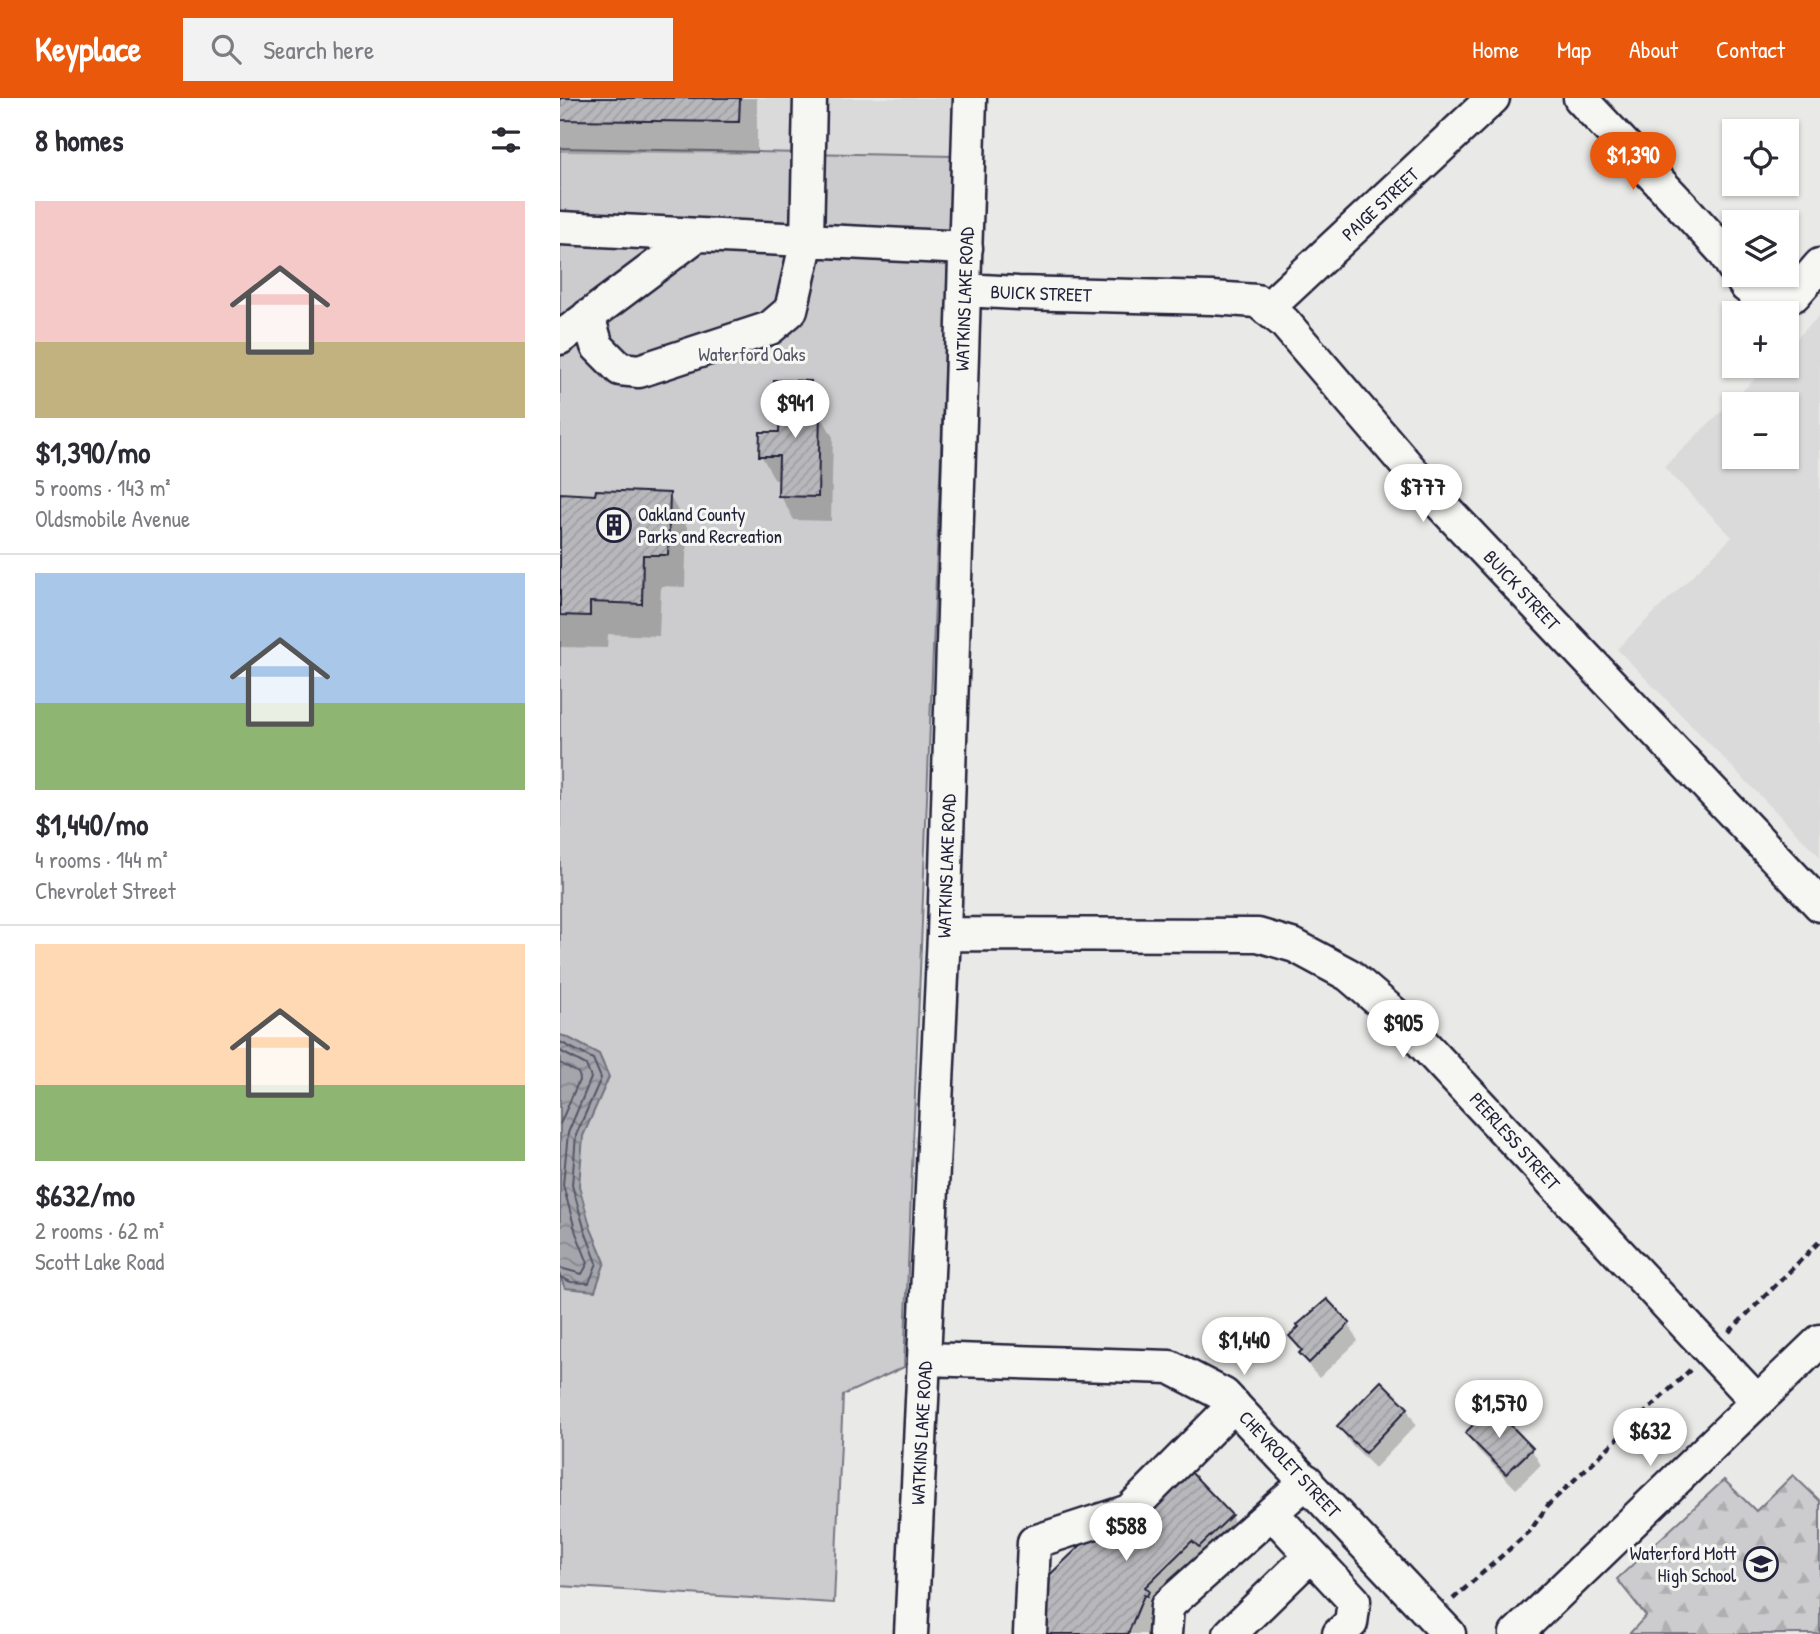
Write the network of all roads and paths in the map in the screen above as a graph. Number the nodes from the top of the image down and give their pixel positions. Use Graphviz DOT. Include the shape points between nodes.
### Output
graph roads {
  1 [pos="810,98"];
  2 [pos="970,98"];
  3 [pos="1493,98"];
  4 [pos="1580,98"];
  5 [pos="560,228"];
  6 [pos="697,235"];
  7 [pos="807,240"];
  8 [pos="966,247"];
  9 [pos="1722,254"];
  10 [pos="1820,265"];
  11 [pos="1747,287"];
  12 [pos="964,290"];
  13 [pos="1267,309"];
  14 [pos="588,316"];
  15 [pos="560,338"];
  16 [pos="1820,905"];
  17 [pos="944,934"];
  18 [pos="1820,1241"];
  19 [pos="1820,1340"];
  20 [pos="1709,1352"];
  21 [pos="925,1359"];
  22 [pos="1757,1401"];
  23 [pos="1234,1405"];
  24 [pos="1307,1481"];
  25 [pos="1272,1513"];
  26 [pos="1311,1555"];
  27 [pos="1441,1626"];
  28 [pos="911,1634"];
  29 [pos="1030,1634"];
  30 [pos="1165,1634"];
  31 [pos="1230,1634"];
  32 [pos="1339,1634"];
  33 [pos="1516,1634"];
  1 -- 7 [label="street"];
  2 -- 8 [label="street, WATKINS LAKE ROAD"];
  3 -- 13 [label="street, PAIGE STREET"];
  4 -- 9 [label="street"];
  5 -- 6 [label="street"];
  6 -- 7 [label="street"];
  6 -- 14 [label="street"];
  7 -- 8 [label="street"];
  7 -- 14 [label="street" via="791,310 770,328 639,371 620,369 597,346"];
  8 -- 12 [label="street, WATKINS LAKE ROAD"];
  10 -- 11 [label="street" via="1794,295 1772,306"];
  12 -- 13 [label="street, BUICK STREET" via="1212,298 1257,302"];
  12 -- 17 [label="street, WATKINS LAKE ROAD"];
  13 -- 16 [label="street, BUICK STREET" via="1284,322 1433,496"];
  14 -- 15 [label="street"];
  17 -- 20 [label="street, PEERLESS STREET" via="1258,935 1295,946 1349,975 1417,1037"];
  17 -- 21 [label="street, WATKINS LAKE ROAD"];
  18 -- 20 [label="path"];
  19 -- 22 [label="street"];
  20 -- 22 [label="street, PEERLESS STREET"];
  20 -- 27 [label="path" via="1549,1505"];
  21 -- 23 [label="street, CHEVROLET STREET" via="1170,1367"];
  21 -- 28 [label="street, WATKINS LAKE ROAD"];
  22 -- 33 [label="street"];
  23 -- 24 [label="street, CHEVROLET STREET"];
  23 -- 29 [label="street" via="1129,1511 1034,1542"];
  24 -- 25 [label="street"];
  24 -- 27 [label="street, CHEVROLET STREET"];
  25 -- 26 [label="street"];
  25 -- 30 [label="street" via="1167,1606"];
  26 -- 31 [label="street"];
  26 -- 32 [label="street" via="1354,1601 1351,1623"];
}
